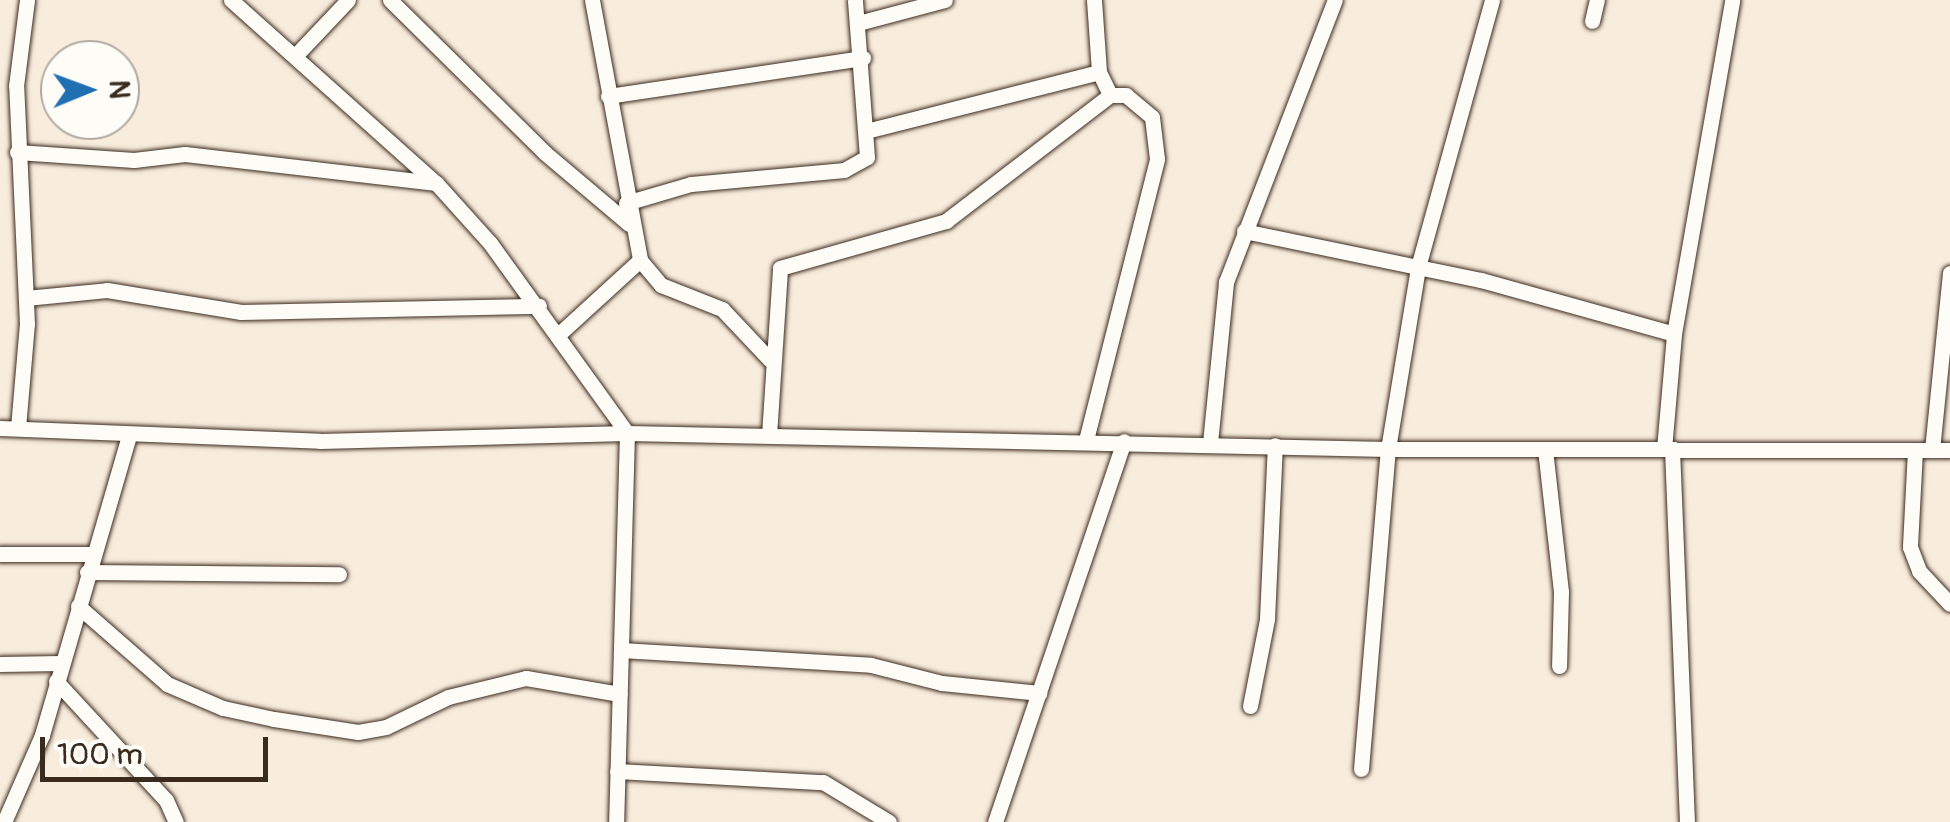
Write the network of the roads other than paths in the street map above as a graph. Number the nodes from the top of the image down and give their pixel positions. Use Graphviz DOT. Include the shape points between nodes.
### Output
graph roads {
  1 [pos="26,0"];
  2 [pos="231,0"];
  3 [pos="348,0"];
  4 [pos="390,0"];
  5 [pos="592,0"];
  6 [pos="855,0"];
  7 [pos="945,0"];
  8 [pos="1094,0"];
  9 [pos="1335,0"];
  10 [pos="1492,0"];
  11 [pos="1597,0"];
  12 [pos="1732,0"];
  13 [pos="1592,22"];
  14 [pos="858,23"];
  15 [pos="296,56"];
  16 [pos="863,58"];
  17 [pos="1099,72"];
  18 [pos="16,86"];
  19 [pos="1110,95"];
  20 [pos="608,96"];
  21 [pos="0,104"];
  22 [pos="870,130"];
  23 [pos="17,152"];
  24 [pos="436,183"];
  25 [pos="626,203"];
  26 [pos="629,224"];
  27 [pos="1244,232"];
  28 [pos="640,260"];
  29 [pos="1418,267"];
  30 [pos="1950,272"];
  31 [pos="26,298"];
  32 [pos="539,306"];
  33 [pos="559,334"];
  34 [pos="1674,334"];
  35 [pos="770,360"];
  36 [pos="0,428"];
  37 [pos="18,428"];
  38 [pos="628,433"];
  39 [pos="769,435"];
  40 [pos="128,436"];
  41 [pos="1086,440"];
  42 [pos="1124,441"];
  43 [pos="1210,443"];
  44 [pos="1275,445"];
  45 [pos="1388,448"];
  46 [pos="1544,449"];
  47 [pos="1668,449"];
  48 [pos="1915,450"];
  49 [pos="1932,450"];
  50 [pos="1950,450"];
  51 [pos="0,554"];
  52 [pos="93,554"];
  53 [pos="87,572"];
  54 [pos="339,574"];
  55 [pos="1950,604"];
  56 [pos="78,606"];
  57 [pos="621,650"];
  58 [pos="61,662"];
  59 [pos="0,664"];
  60 [pos="1559,666"];
  61 [pos="56,681"];
  62 [pos="1040,693"];
  63 [pos="620,694"];
  64 [pos="1250,706"];
  65 [pos="1361,769"];
  66 [pos="617,770"];
  67 [pos="4,822"];
  68 [pos="176,822"];
  69 [pos="616,822"];
  70 [pos="889,822"];
  71 [pos="995,822"];
  72 [pos="1687,822"];
  1 -- 18 [label="street"];
  2 -- 15 [label="street"];
  3 -- 15 [label="street"];
  4 -- 26 [label="street"];
  5 -- 20 [label="street"];
  6 -- 14 [label="street"];
  7 -- 14 [label="street"];
  8 -- 17 [label="street"];
  9 -- 27 [label="street"];
  10 -- 29 [label="street"];
  11 -- 13 [label="street"];
  12 -- 34 [label="street"];
  14 -- 16 [label="street"];
  15 -- 24 [label="street"];
  16 -- 20 [label="street"];
  16 -- 22 [label="street"];
  17 -- 19 [label="street"];
  17 -- 22 [label="street"];
  18 -- 21 [label="street"];
  18 -- 23 [label="street"];
  19 -- 35 [label="street" via="946,221 780,268"];
  19 -- 41 [label="street" via="1126,96 1152,117 1158,159"];
  20 -- 25 [label="street"];
  22 -- 25 [label="street" via="867,157 844,170 691,184"];
  23 -- 24 [label="street" via="134,160 185,154"];
  23 -- 31 [label="street"];
  24 -- 32 [label="street"];
  25 -- 26 [label="street"];
  26 -- 28 [label="street"];
  27 -- 29 [label="street"];
  27 -- 43 [label="street" via="1226,282"];
  28 -- 33 [label="street"];
  28 -- 35 [label="street" via="661,285 722,310"];
  29 -- 34 [label="street"];
  29 -- 45 [label="street"];
  30 -- 49 [label="street"];
  31 -- 32 [label="street" via="107,290 241,312"];
  31 -- 37 [label="street"];
  32 -- 33 [label="street"];
  33 -- 38 [label="street"];
  34 -- 47 [label="street"];
  35 -- 39 [label="street"];
  36 -- 37 [label="street"];
  37 -- 40 [label="street"];
  38 -- 39 [label="street"];
  38 -- 40 [label="street" via="320,441"];
  38 -- 57 [label="street"];
  39 -- 41 [label="street"];
  40 -- 52 [label="street"];
  41 -- 42 [label="street"];
  42 -- 43 [label="street"];
  42 -- 62 [label="street"];
  43 -- 44 [label="street"];
  44 -- 45 [label="street"];
  44 -- 64 [label="street" via="1266,619"];
  45 -- 46 [label="street"];
  45 -- 65 [label="street"];
  46 -- 47 [label="street"];
  46 -- 60 [label="street" via="1561,592"];
  47 -- 48 [label="street"];
  47 -- 72 [label="street"];
  48 -- 49 [label="street"];
  48 -- 55 [label="street" via="1910,546 1919,571"];
  49 -- 50 [label="street"];
  51 -- 52 [label="street"];
  52 -- 53 [label="street"];
  53 -- 54 [label="street"];
  53 -- 56 [label="street"];
  56 -- 58 [label="street"];
  56 -- 63 [label="street" via="167,684 223,708 274,719 358,732 386,727 448,697 526,678"];
  57 -- 62 [label="street" via="871,665 942,682"];
  57 -- 63 [label="street"];
  58 -- 59 [label="street"];
  58 -- 61 [label="street"];
  61 -- 67 [label="street" via="42,735"];
  61 -- 68 [label="street" via="166,800"];
  62 -- 71 [label="street"];
  63 -- 66 [label="street"];
  66 -- 69 [label="street"];
  66 -- 70 [label="street" via="823,782"];
}
